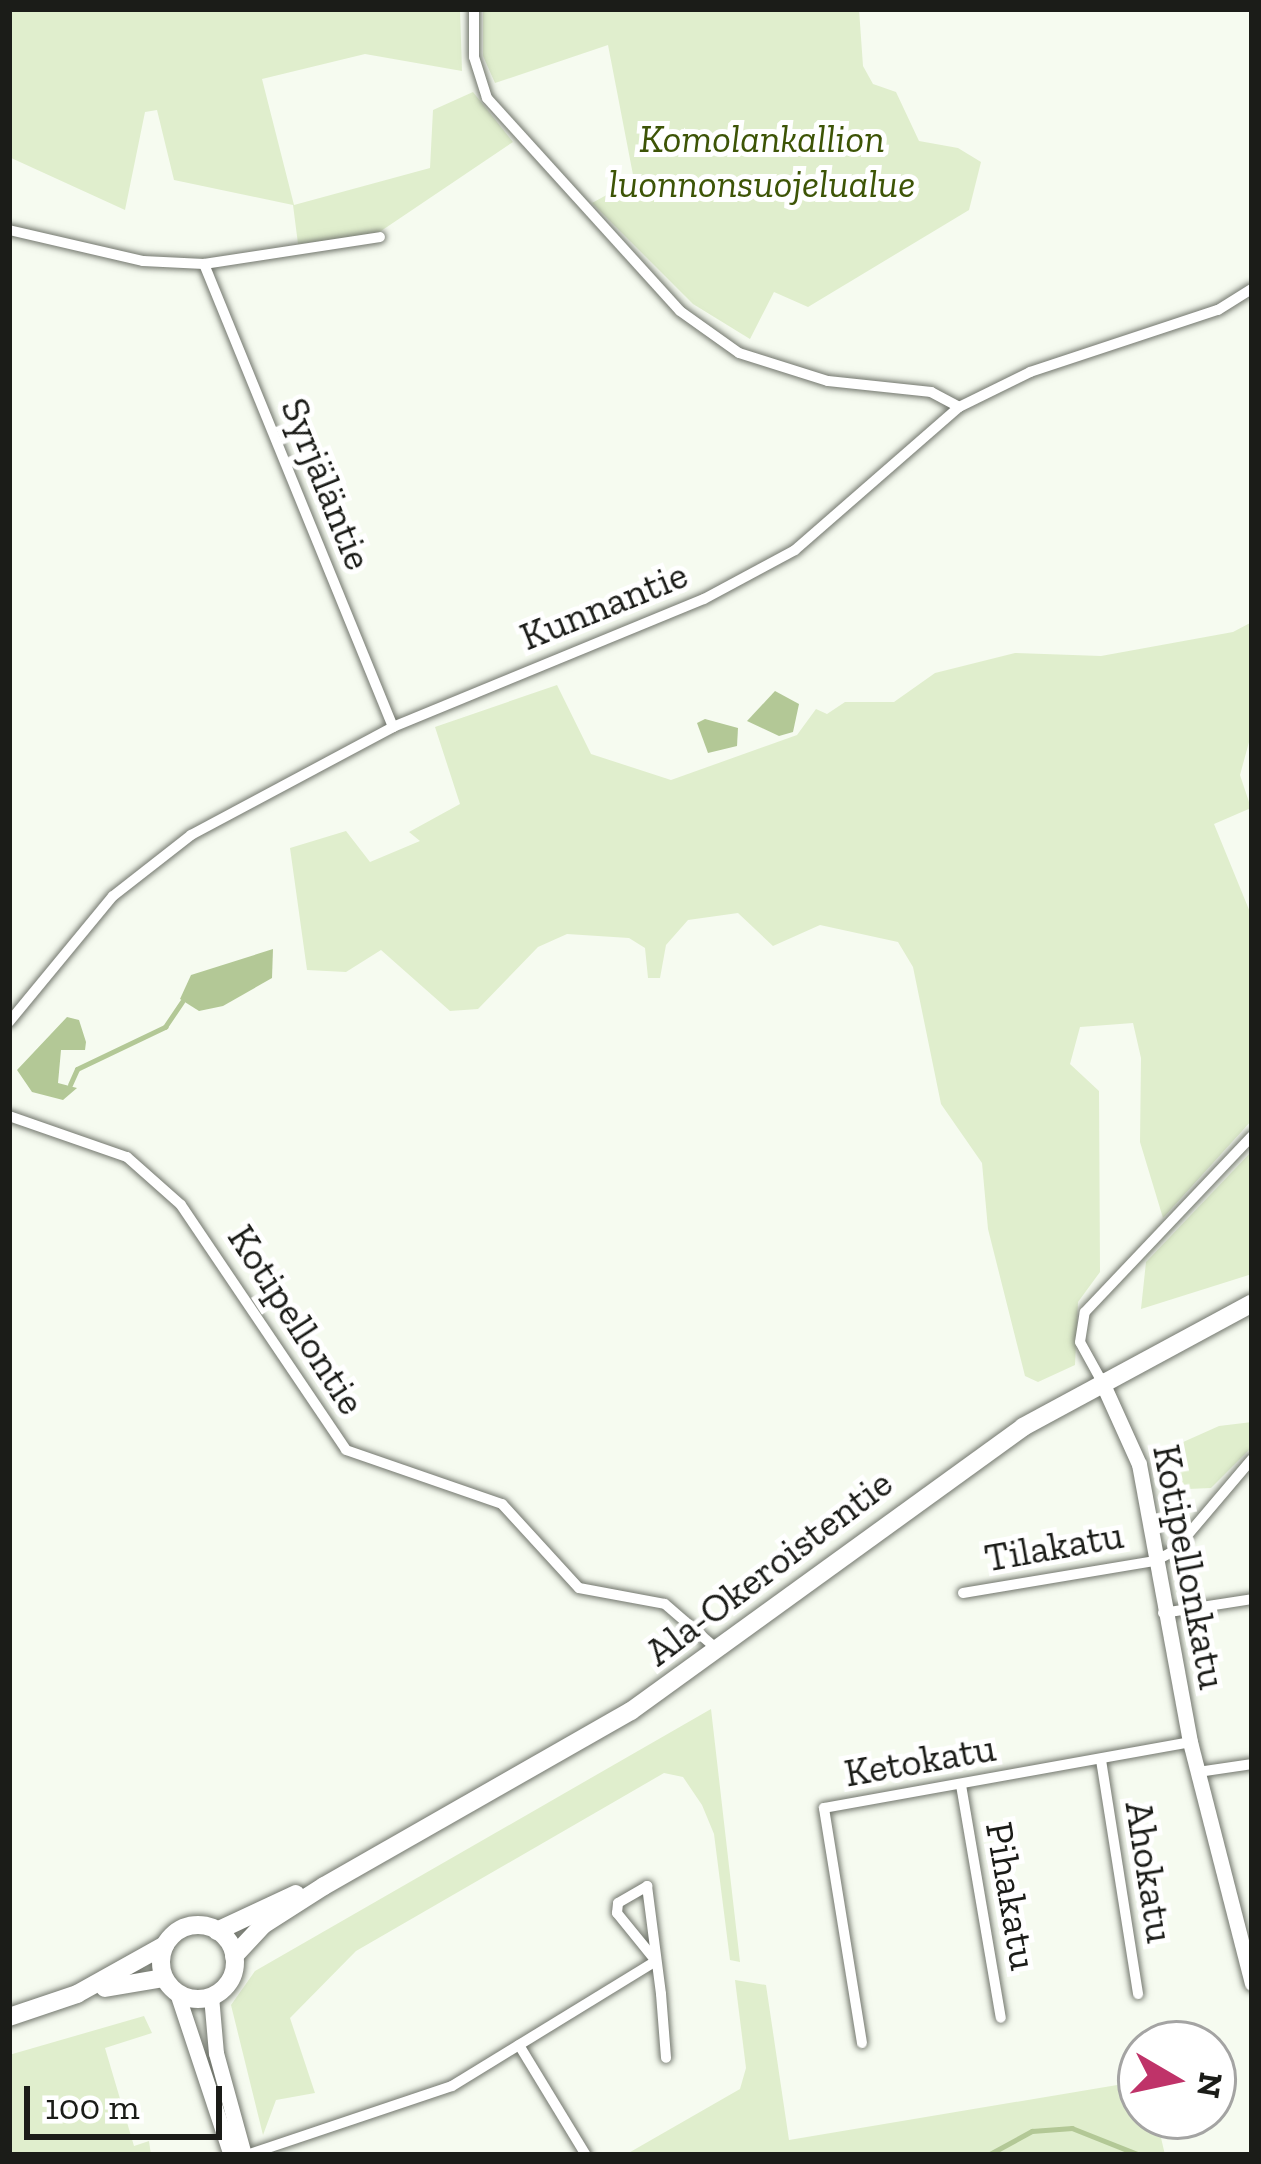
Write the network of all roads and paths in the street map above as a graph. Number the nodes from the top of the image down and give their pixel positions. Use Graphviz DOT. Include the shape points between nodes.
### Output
graph roads {
  1 [pos="474,9"];
  2 [pos="9,230"];
  3 [pos="380,237"];
  4 [pos="204,264"];
  5 [pos="1252,290"];
  6 [pos="959,407"];
  7 [pos="394,727"];
  8 [pos="9,1022"];
  9 [pos="9,1116"];
  10 [pos="1252,1136"];
  11 [pos="1252,1303"];
  12 [pos="1100,1380"];
  13 [pos="1252,1460"];
  14 [pos="1155,1561"];
  15 [pos="963,1593"];
  16 [pos="1252,1599"];
  17 [pos="1163,1612"];
  18 [pos="717,1649"];
  19 [pos="1190,1742"];
  20 [pos="1101,1760"];
  21 [pos="1252,1764"];
  22 [pos="1198,1772"];
  23 [pos="961,1785"];
  24 [pos="324,1886"];
  25 [pos="217,1931"];
  26 [pos="165,1945"];
  27 [pos="234,1956"];
  28 [pos="656,1961"];
  29 [pos="1251,1978"];
  30 [pos="171,1985"];
  31 [pos="76,1994"];
  32 [pos="1138,1994"];
  33 [pos="211,1996"];
  34 [pos="9,2017"];
  35 [pos="1001,2018"];
  36 [pos="862,2043"];
  37 [pos="519,2045"];
  38 [pos="666,2058"];
  39 [pos="231,2155"];
  40 [pos="246,2155"];
  41 [pos="586,2155"];
  1 -- 6 [label="street" via="474,57 488,98 680,311 739,352 828,381 931,392"];
  2 -- 4 [label="street" via="143,261"];
  3 -- 4 [label="street"];
  4 -- 7 [label="street, Syrjäläntie"];
  5 -- 6 [label="street, Kunnantie" via="1218,310 1030,372"];
  6 -- 7 [label="street, Kunnantie" via="794,550 704,599"];
  7 -- 8 [label="street, Kunnantie" via="190,835 113,896"];
  9 -- 18 [label="street, Kotipellontie" via="127,1157 181,1205 346,1450 502,1504 579,1588 665,1604"];
  10 -- 12 [label="street" via="1085,1312 1080,1342"];
  11 -- 12 [label="main road, Ala-Okeroistentie"];
  12 -- 14 [label="street, Kotipellonkatu" via="1133,1442"];
  12 -- 18 [label="main road, Ala-Okeroistentie" via="950,1475"];
  13 -- 14 [label="street" via="1174,1551"];
  14 -- 15 [label="street, Tilakatu"];
  14 -- 17 [label="street, Kotipellonkatu"];
  16 -- 17 [label="street"];
  17 -- 19 [label="street, Kotipellonkatu"];
  18 -- 24 [label="main road, Ala-Okeroistentie" via="554,1759"];
  19 -- 20 [label="street, Ketokatu"];
  19 -- 22 [label="street, Kotipellonkatu"];
  20 -- 23 [label="street, Ketokatu"];
  20 -- 32 [label="street, Ahokatu"];
  21 -- 22 [label="street"];
  22 -- 29 [label="street, Kotipellonkatu"];
  23 -- 35 [label="street, Pihakatu"];
  23 -- 36 [label="street, Ketokatu" via="824,1808"];
  24 -- 25 [label="main road, Ala-Okeroistentie"];
  24 -- 27 [label="main road, Ala-Okeroistentie" via="277,1914"];
  25 -- 26 [label="main road" via="183,1928"];
  25 -- 27 [label="main road"];
  26 -- 30 [label="main road"];
  26 -- 31 [label="main road"];
  27 -- 33 [label="main road" via="231,1977"];
  28 -- 28 [label="street" via="654,1942 646,1886 618,1903 617,1913"];
  28 -- 37 [label="street"];
  28 -- 38 [label="street"];
  30 -- 31 [label="main road"];
  30 -- 33 [label="main road"];
  30 -- 39 [label="street"];
  31 -- 34 [label="main road"];
  33 -- 40 [label="street" via="216,2053"];
  37 -- 40 [label="street" via="452,2086"];
  37 -- 41 [label="street"];
}
